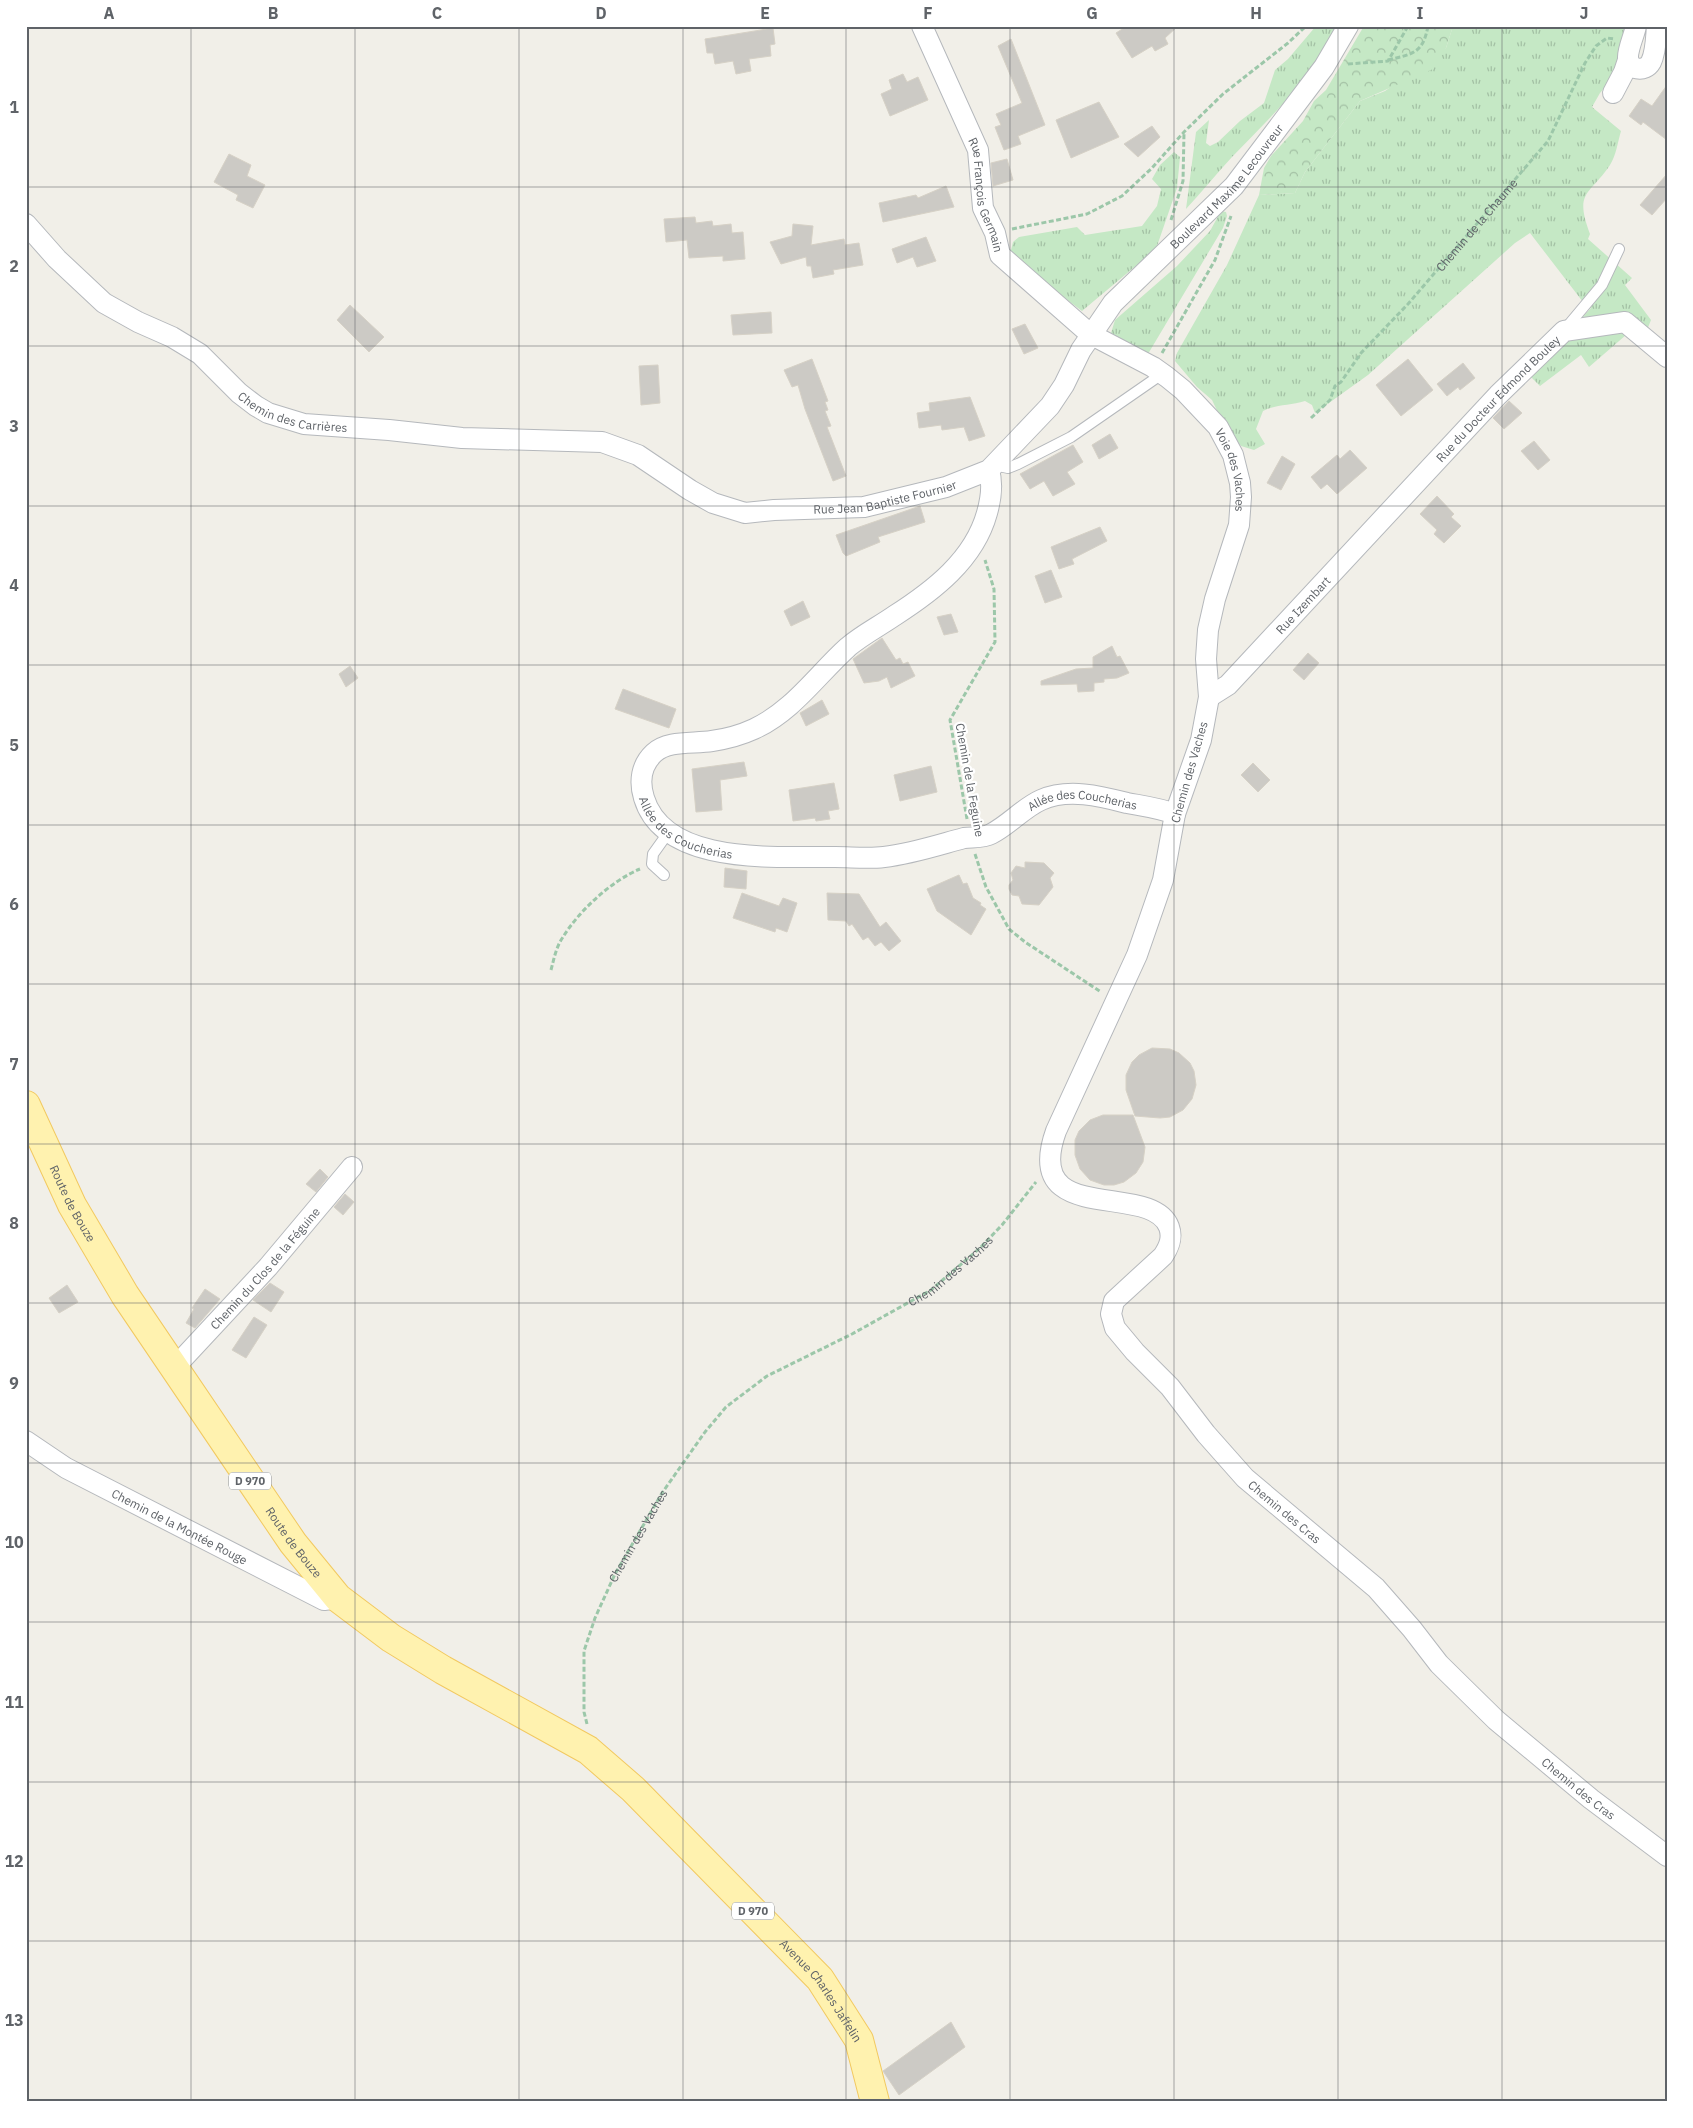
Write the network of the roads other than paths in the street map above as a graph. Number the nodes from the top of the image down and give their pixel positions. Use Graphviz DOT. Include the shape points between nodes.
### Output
graph roads {
  1 [pos="922,26"];
  2 [pos="1348,26"];
  3 [pos="1656,26"];
  4 [pos="1632,44"];
  5 [pos="1613,92"];
  6 [pos="26,224"];
  7 [pos="1618,249"];
  8 [pos="1564,331"];
  9 [pos="1090,334"];
  10 [pos="1667,356"];
  11 [pos="1158,370"];
  12 [pos="622,448"];
  13 [pos="992,467"];
  14 [pos="1394,506"];
  15 [pos="1209,698"];
  16 [pos="1175,814"];
  17 [pos="668,833"];
  18 [pos="664,875"];
  19 [pos="26,1105"];
  20 [pos="352,1167"];
  21 [pos="1052,1170"];
  22 [pos="174,1368"];
  23 [pos="26,1441"];
  24 [pos="338,1598"];
  25 [pos="588,1750"];
  26 [pos="1667,1856"];
  27 [pos="875,2102"];
  1 -- 9 [label="street, Rue François Germain" via="978,150 983,208 995,233 1000,255"];
  2 -- 9 [label="street, Boulevard Maxime Lecouvreur" via="1324,67 1234,186 1112,303"];
  3 -- 4 [label="street" via="1653,53 1645,68 1635,68"];
  4 -- 5 [label="street" via="1624,72"];
  6 -- 12 [label="street, Chemin des Carrières" via="57,259 104,303 200,354 239,393 268,413 304,424 462,438 602,442"];
  7 -- 8 [label="lane" via="1602,285"];
  8 -- 10 [label="street, Rue du Docteur Edmond Bouley" via="1625,322"];
  8 -- 14 [label="street, Rue du Docteur Edmond Bouley" via="1498,395"];
  9 -- 11 [label="street, Voie des Vaches"];
  9 -- 13 [label="street, Rue Jean Baptiste Fournier" via="1064,386 1050,406"];
  11 -- 13 [label="lane" via="1071,437 1008,468"];
  11 -- 15 [label="street, Voie des Vaches" via="1183,390 1218,427 1233,455 1240,484 1239,525 1208,630"];
  12 -- 13 [label="street, Rue Jean Baptiste Fournier" via="638,455 694,493 744,513 864,507 946,487"];
  13 -- 17 [label="street, Allée des Coucherias" via="989,506 976,542 956,568 906,609 860,638 770,721 728,738 672,745 653,754 643,769 641,789 647,809"];
  14 -- 15 [label="street, Rue Izembart" via="1228,686"];
  15 -- 16 [label="street, Chemin des Vaches" via="1201,740"];
  16 -- 17 [label="street, Allée des Coucherias" via="1107,797 1061,794 1040,800 989,835 884,858 758,856 710,849"];
  16 -- 21 [label="street, Chemin des Vaches" via="1164,880 1138,955 1056,1131 1050,1151"];
  17 -- 18 [label="lane" via="653,854 652,864"];
  19 -- 22 [label="main road, Route de Bouze / D 970" via="72,1205 125,1296"];
  20 -- 22 [label="street, Chemin du Clos de la Féguine" via="268,1267"];
  21 -- 26 [label="street, Chemin des Cras" via="1067,1190 1150,1210 1168,1226 1168,1248 1114,1301 1112,1321 1235,1467 1262,1494 1376,1588 1439,1664 1496,1720 1591,1799"];
  22 -- 24 [label="main road, Route de Bouze / D 970" via="288,1535"];
  23 -- 24 [label="street, Chemin de la Montée Rouge" via="66,1468 324,1600"];
  24 -- 25 [label="main road, Route de Bouze / D 970" via="391,1638 443,1670"];
  25 -- 27 [label="main road, Avenue Charles Jaffelin / D 970" via="633,1789 820,1979 859,2040"];
}
